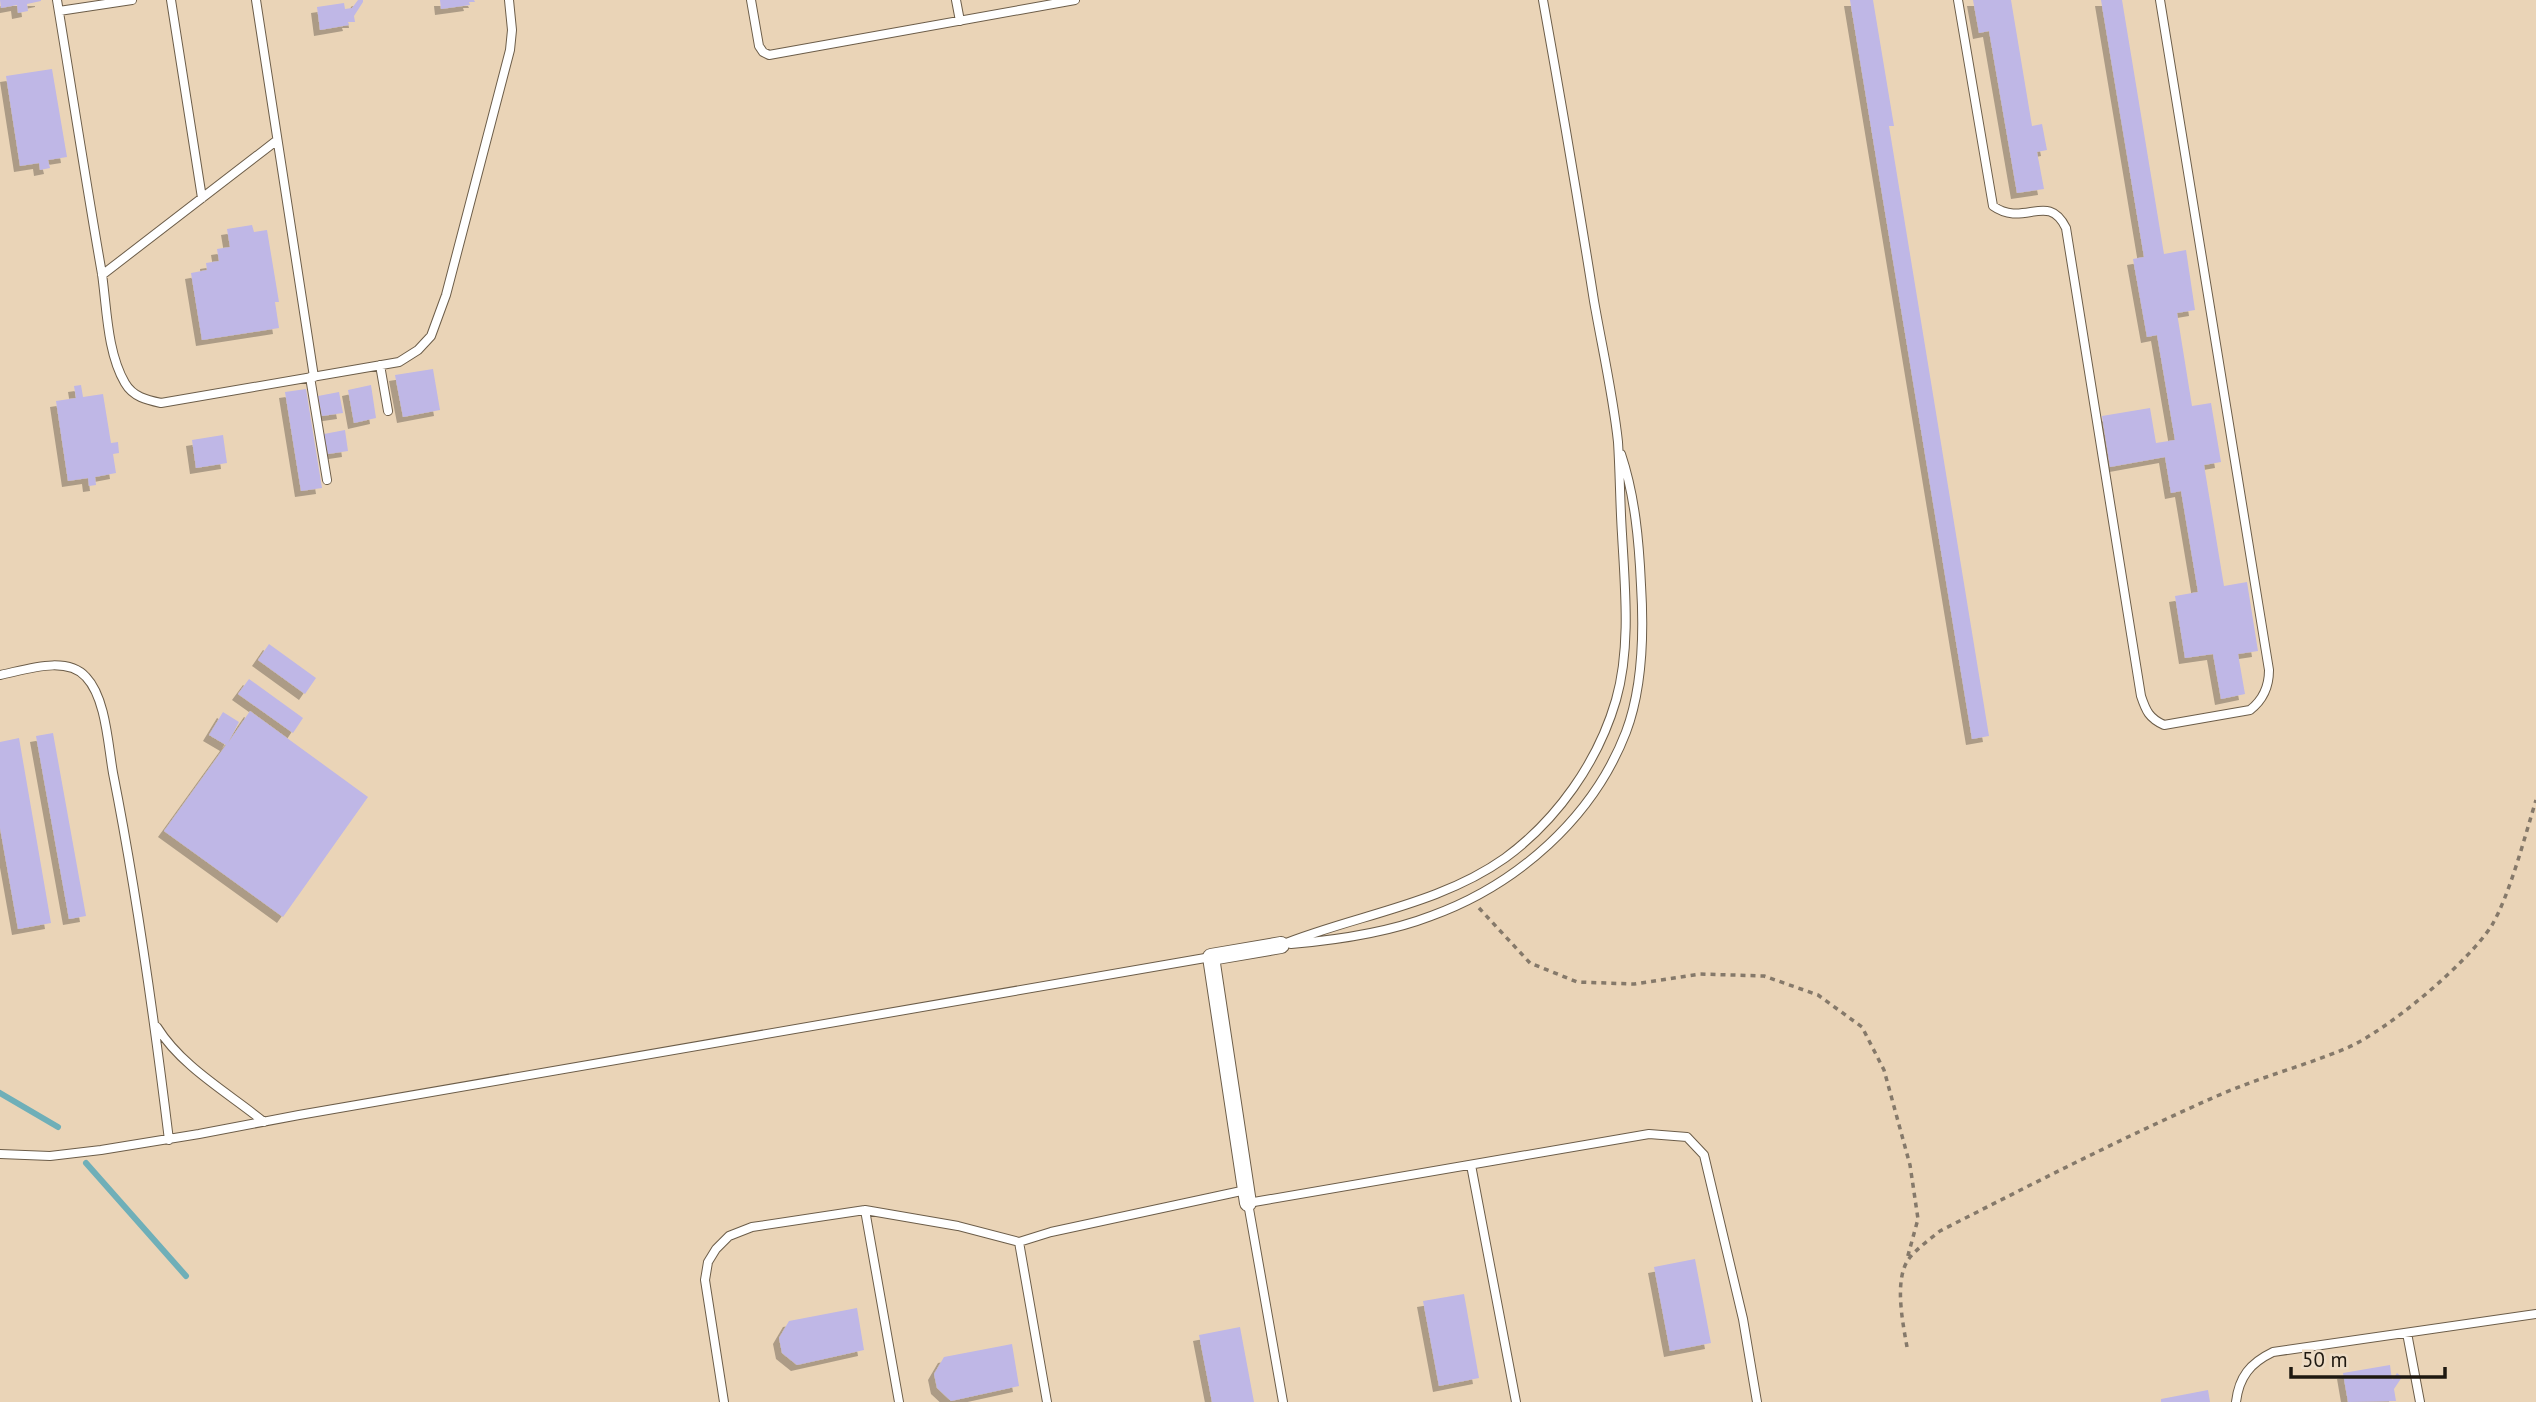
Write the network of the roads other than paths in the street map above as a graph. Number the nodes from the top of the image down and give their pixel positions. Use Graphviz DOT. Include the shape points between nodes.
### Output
graph roads {
  1 [pos="57,0"];
  2 [pos="132,0"];
  3 [pos="171,0"];
  4 [pos="256,0"];
  5 [pos="509,0"];
  6 [pos="751,0"];
  7 [pos="956,0"];
  8 [pos="1075,0"];
  9 [pos="1543,0"];
  10 [pos="1958,0"];
  11 [pos="2160,0"];
  12 [pos="59,10"];
  13 [pos="960,21"];
  14 [pos="276,141"];
  15 [pos="202,198"];
  16 [pos="102,275"];
  17 [pos="380,365"];
  18 [pos="312,377"];
  19 [pos="388,411"];
  20 [pos="1618,442"];
  21 [pos="327,480"];
  22 [pos="0,675"];
  23 [pos="1281,945"];
  24 [pos="1211,957"];
  25 [pos="155,1024"];
  26 [pos="264,1122"];
  27 [pos="169,1140"];
  28 [pos="0,1154"];
  29 [pos="1472,1165"];
  30 [pos="1247,1196"];
  31 [pos="865,1210"];
  32 [pos="1019,1242"];
  33 [pos="2536,1314"];
  34 [pos="2407,1333"];
  35 [pos="724,1402"];
  36 [pos="899,1402"];
  37 [pos="1047,1402"];
  38 [pos="1283,1402"];
  39 [pos="1516,1402"];
  40 [pos="1757,1402"];
  41 [pos="2236,1402"];
  42 [pos="2420,1402"];
  1 -- 12 [label="lane"];
  2 -- 12 [label="lane"];
  3 -- 15 [label="lane"];
  4 -- 14 [label="lane"];
  5 -- 17 [label="lane" via="510,50 438,318 431,336 418,350 399,362"];
  6 -- 13 [label="lane" via="760,46 769,55"];
  7 -- 13 [label="lane"];
  8 -- 13 [label="lane"];
  9 -- 20 [label="lane"];
  10 -- 11 [label="lane" via="1993,206 2012,215 2046,210 2060,217 2066,228 2141,696 2147,713 2164,725 2250,710 2265,692 2269,670"];
  12 -- 16 [label="lane"];
  14 -- 15 [label="lane"];
  14 -- 18 [label="lane"];
  15 -- 16 [label="lane"];
  16 -- 18 [label="lane" via="120,372 127,387 142,398 181,401"];
  17 -- 18 [label="lane"];
  17 -- 19 [label="lane"];
  18 -- 21 [label="lane"];
  20 -- 23 [label="lane" via="1624,570 1621,675 1604,732 1580,778 1547,821 1482,873 1432,896"];
  20 -- 23 [label="lane" via="1633,505 1642,600 1634,704 1626,732 1603,776 1570,824 1527,862 1471,898 1430,917 1392,927"];
  22 -- 25 [label="lane" via="56,665 73,668 86,677 100,701"];
  23 -- 24 [label="street"];
  24 -- 26 [label="lane"];
  24 -- 30 [label="street"];
  25 -- 26 [label="lane" via="167,1044"];
  25 -- 27 [label="lane"];
  26 -- 27 [label="lane"];
  27 -- 28 [label="lane" via="50,1156"];
  29 -- 30 [label="lane"];
  29 -- 39 [label="lane"];
  29 -- 40 [label="lane" via="1649,1134 1687,1137 1703,1155 1707,1168"];
  30 -- 32 [label="lane"];
  30 -- 38 [label="lane"];
  31 -- 32 [label="lane"];
  31 -- 35 [label="lane" via="752,1227 729,1236 716,1249 705,1280"];
  31 -- 36 [label="lane"];
  32 -- 37 [label="lane"];
  33 -- 34 [label="lane"];
  34 -- 41 [label="lane" via="2273,1352 2248,1369 2238,1386"];
  34 -- 42 [label="lane"];
}
